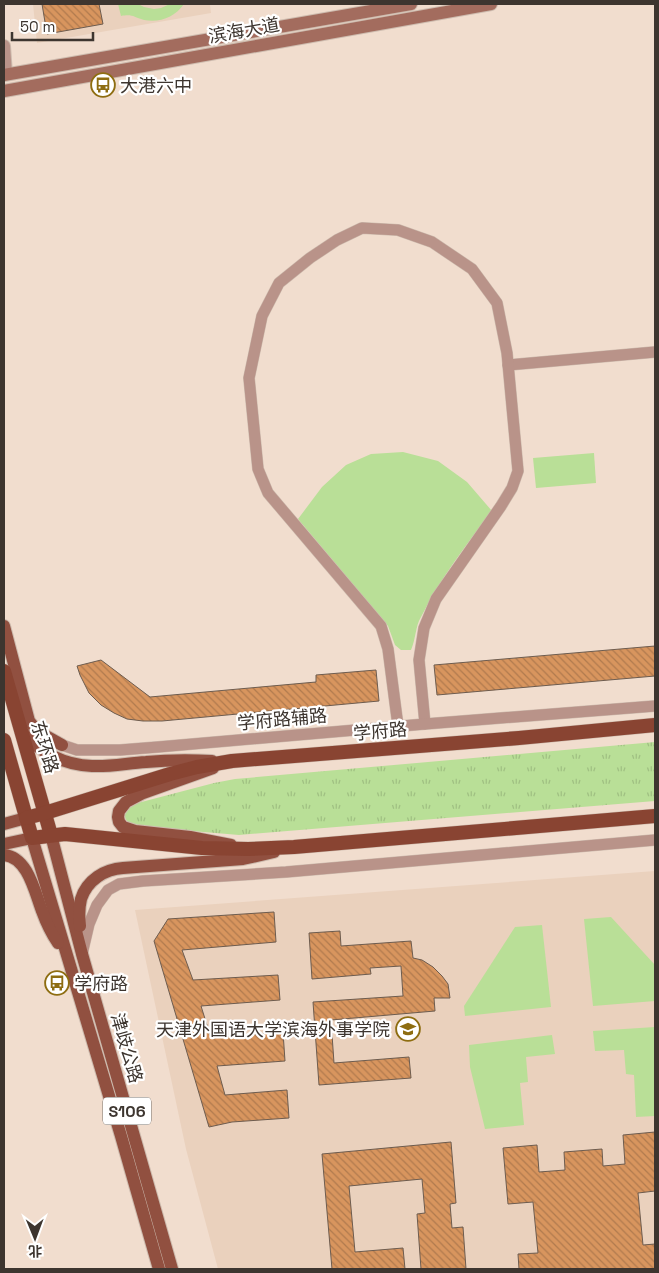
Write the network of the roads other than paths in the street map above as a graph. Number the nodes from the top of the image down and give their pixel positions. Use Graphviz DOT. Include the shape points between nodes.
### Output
graph roads {
  1 [pos="411,4"];
  2 [pos="491,4"];
  3 [pos="4,46"];
  4 [pos="5,75"];
  5 [pos="4,91"];
  6 [pos="655,352"];
  7 [pos="508,365"];
  8 [pos="4,626"];
  9 [pos="4,670"];
  10 [pos="655,706"];
  11 [pos="425,724"];
  12 [pos="655,725"];
  13 [pos="398,726"];
  14 [pos="21,731"];
  15 [pos="4,740"];
  16 [pos="62,745"];
  17 [pos="232,762"];
  18 [pos="45,813"];
  19 [pos="655,816"];
  20 [pos="26,818"];
  21 [pos="4,824"];
  22 [pos="51,835"];
  23 [pos="32,838"];
  24 [pos="655,840"];
  25 [pos="4,844"];
  26 [pos="294,847"];
  27 [pos="248,849"];
  28 [pos="4,855"];
  29 [pos="82,954"];
  30 [pos="67,958"];
  31 [pos="159,1269"];
  32 [pos="172,1269"];
  1 -- 4 [label="main road, 滨海大道"];
  2 -- 5 [label="main road, 滨海大道"];
  3 -- 4 [label="street"];
  6 -- 7 [label="street"];
  7 -- 11 [label="street" via="518,471 501,506 436,599 424,628 420,660"];
  7 -- 13 [label="street" via="497,303 472,269 432,242 398,230 362,228 336,240 279,283 262,316 249,378 258,469 268,493 380,626 388,649"];
  8 -- 16 [label="main road" via="29,721 37,731"];
  9 -- 14 [label="highway, 东环路 / S106"];
  10 -- 11 [label="street, 学府路辅路"];
  11 -- 13 [label="street, 学府路辅路"];
  12 -- 17 [label="highway, 学府路"];
  13 -- 16 [label="street, 学府路辅路" via="120,750 77,750"];
  14 -- 17 [label="main road" via="35,746 79,765 171,760"];
  14 -- 18 [label="highway, 东环路 / S106"];
  15 -- 20 [label="highway, S106"];
  17 -- 18 [label="highway, 学府路" via="170,774"];
  17 -- 27 [label="main road" via="143,793 126,802 118,817 127,829 190,836"];
  18 -- 20 [label="highway, 学府路"];
  18 -- 22 [label="highway, 东环路 / S106"];
  19 -- 26 [label="highway"];
  20 -- 21 [label="main road"];
  20 -- 23 [label="highway, S106"];
  22 -- 23 [label="highway"];
  22 -- 27 [label="highway"];
  22 -- 29 [label="main road, 津歧公路 / S106"];
  23 -- 25 [label="main road"];
  23 -- 30 [label="main road, 津歧公路 / S106"];
  24 -- 29 [label="street" via="119,884 108,890 96,905"];
  26 -- 27 [label="highway"];
  26 -- 29 [label="main road" via="243,858 117,868 99,875 82,898"];
  28 -- 30 [label="main road" via="18,861 29,875 49,928"];
  29 -- 32 [label="main road, 津歧公路 / S106"];
  30 -- 31 [label="main road, 津歧公路 / S106"];
}
